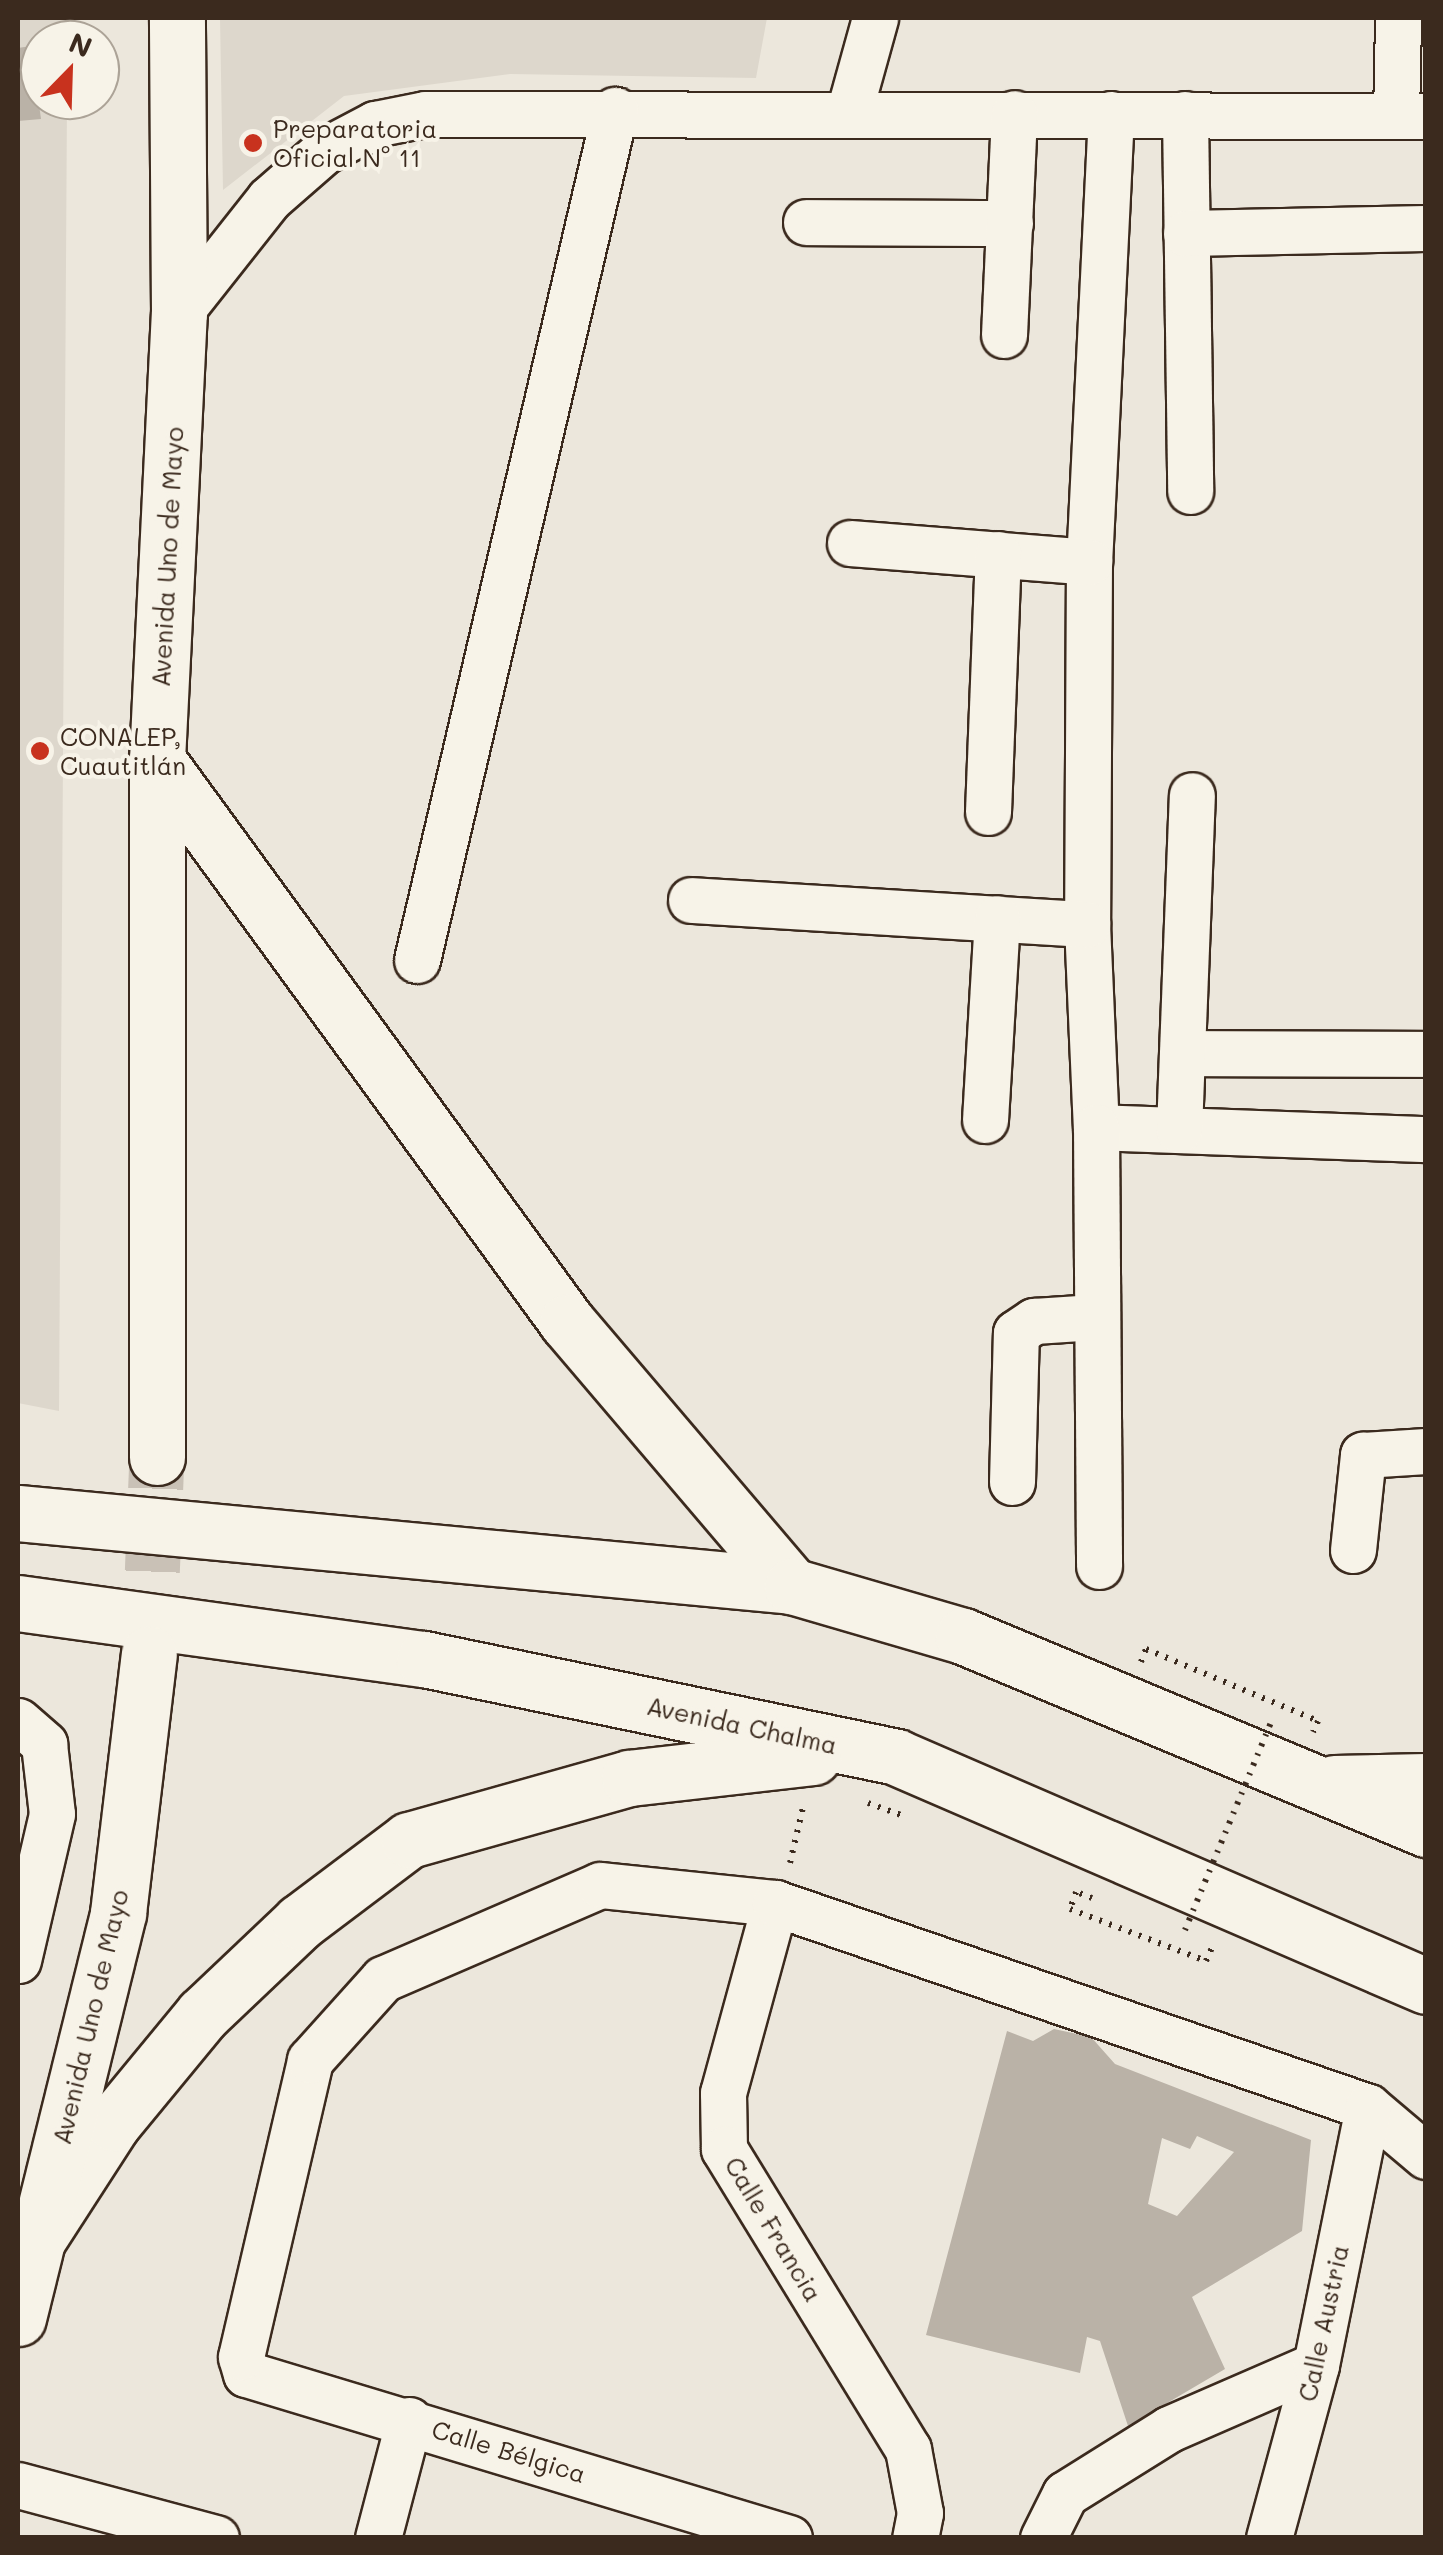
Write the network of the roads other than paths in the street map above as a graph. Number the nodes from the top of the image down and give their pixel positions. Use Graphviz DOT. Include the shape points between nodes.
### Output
graph roads {
  1 [pos="177,18"];
  2 [pos="875,18"];
  3 [pos="1398,18"];
  4 [pos="616,110"];
  5 [pos="849,112"];
  6 [pos="1014,113"];
  7 [pos="1111,114"];
  8 [pos="1185,114"];
  9 [pos="1410,116"];
  10 [pos="806,222"];
  11 [pos="1010,223"];
  12 [pos="1426,228"];
  13 [pos="1186,233"];
  14 [pos="178,313"];
  15 [pos="1004,336"];
  16 [pos="1190,491"];
  17 [pos="850,543"];
  18 [pos="998,554"];
  19 [pos="1089,562"];
  20 [pos="157,760"];
  21 [pos="1192,795"];
  22 [pos="988,812"];
  23 [pos="692,900"];
  24 [pos="997,918"];
  25 [pos="1086,924"];
  26 [pos="416,960"];
  27 [pos="1183,1053"];
  28 [pos="1426,1054"];
  29 [pos="985,1120"];
  30 [pos="1096,1127"];
  31 [pos="1180,1130"];
  32 [pos="1426,1139"];
  33 [pos="1095,1318"];
  34 [pos="1426,1451"];
  35 [pos="157,1457"];
  36 [pos="1012,1482"];
  37 [pos="18,1514"];
  38 [pos="1352,1550"];
  39 [pos="1099,1566"];
  40 [pos="792,1586"];
  41 [pos="18,1603"];
  42 [pos="149,1654"];
  43 [pos="30,1733"];
  44 [pos="896,1757"];
  45 [pos="1426,1780"];
  46 [pos="1318,1784"];
  47 [pos="1426,1829"];
  48 [pos="776,1903"];
  49 [pos="18,1960"];
  50 [pos="1416,1986"];
  51 [pos="1368,2107"];
  52 [pos="1426,2156"];
  53 [pos="36,2242"];
  54 [pos="18,2318"];
  55 [pos="1316,2364"];
  56 [pos="409,2420"];
  57 [pos="18,2485"];
  58 [pos="216,2538"];
  59 [pos="378,2538"];
  60 [pos="789,2538"];
  61 [pos="915,2538"];
  62 [pos="1042,2538"];
  63 [pos="1269,2538"];
  1 -- 14 [label="main road, Avenida Uno de Mayo"];
  2 -- 5 [label="street"];
  3 -- 9 [label="street"];
  4 -- 5 [label="street"];
  4 -- 14 [label="street" via="424,114 375,124 324,151 269,199"];
  4 -- 26 [label="street"];
  5 -- 6 [label="street"];
  6 -- 7 [label="street"];
  6 -- 11 [label="street"];
  7 -- 8 [label="street"];
  7 -- 19 [label="street"];
  8 -- 9 [label="street"];
  8 -- 13 [label="street"];
  10 -- 11 [label="street"];
  11 -- 15 [label="street"];
  12 -- 13 [label="street"];
  13 -- 16 [label="street"];
  14 -- 20 [label="main road, Avenida Uno de Mayo"];
  17 -- 18 [label="street"];
  18 -- 19 [label="street"];
  18 -- 22 [label="street"];
  19 -- 25 [label="street"];
  20 -- 35 [label="main road, Avenida Uno de Mayo"];
  20 -- 40 [label="main road" via="567,1322"];
  21 -- 27 [label="street"];
  23 -- 24 [label="street"];
  24 -- 25 [label="street"];
  24 -- 29 [label="street"];
  25 -- 30 [label="street"];
  27 -- 28 [label="street"];
  27 -- 31 [label="street"];
  30 -- 31 [label="street"];
  30 -- 33 [label="street"];
  31 -- 32 [label="street"];
  33 -- 36 [label="street" via="1034,1321 1016,1334"];
  33 -- 39 [label="street"];
  34 -- 38 [label="street" via="1363,1456"];
  37 -- 40 [label="main road"];
  40 -- 46 [label="main road" via="963,1636"];
  41 -- 44 [label="main road, Avenida Chalma" via="424,1659"];
  42 -- 53 [label="main road, Avenida Uno de Mayo" via="118,1913"];
  43 -- 49 [label="street" via="52,1814"];
  44 -- 50 [label="main road, Avenida Chalma"];
  44 -- 53 [label="main road" via="773,1759 629,1778 408,1840 300,1922 203,2014 113,2123"];
  45 -- 46 [label="main road"];
  46 -- 47 [label="main road"];
  48 -- 51 [label="street"];
  48 -- 56 [label="street, Calle Bélgica" via="600,1885 383,1980 310,2060 241,2358 246,2374 268,2384"];
  48 -- 61 [label="street, Calle Francia" via="723,2093 724,2148 908,2449 920,2513"];
  51 -- 52 [label="street"];
  51 -- 55 [label="street, Calle Austria"];
  53 -- 54 [label="main road, Avenida Uno de Mayo"];
  55 -- 62 [label="street" via="1169,2428 1065,2494"];
  55 -- 63 [label="street, Calle Austria"];
  56 -- 59 [label="street"];
  56 -- 60 [label="street, Calle Bélgica"];
  57 -- 58 [label="street"];
}
